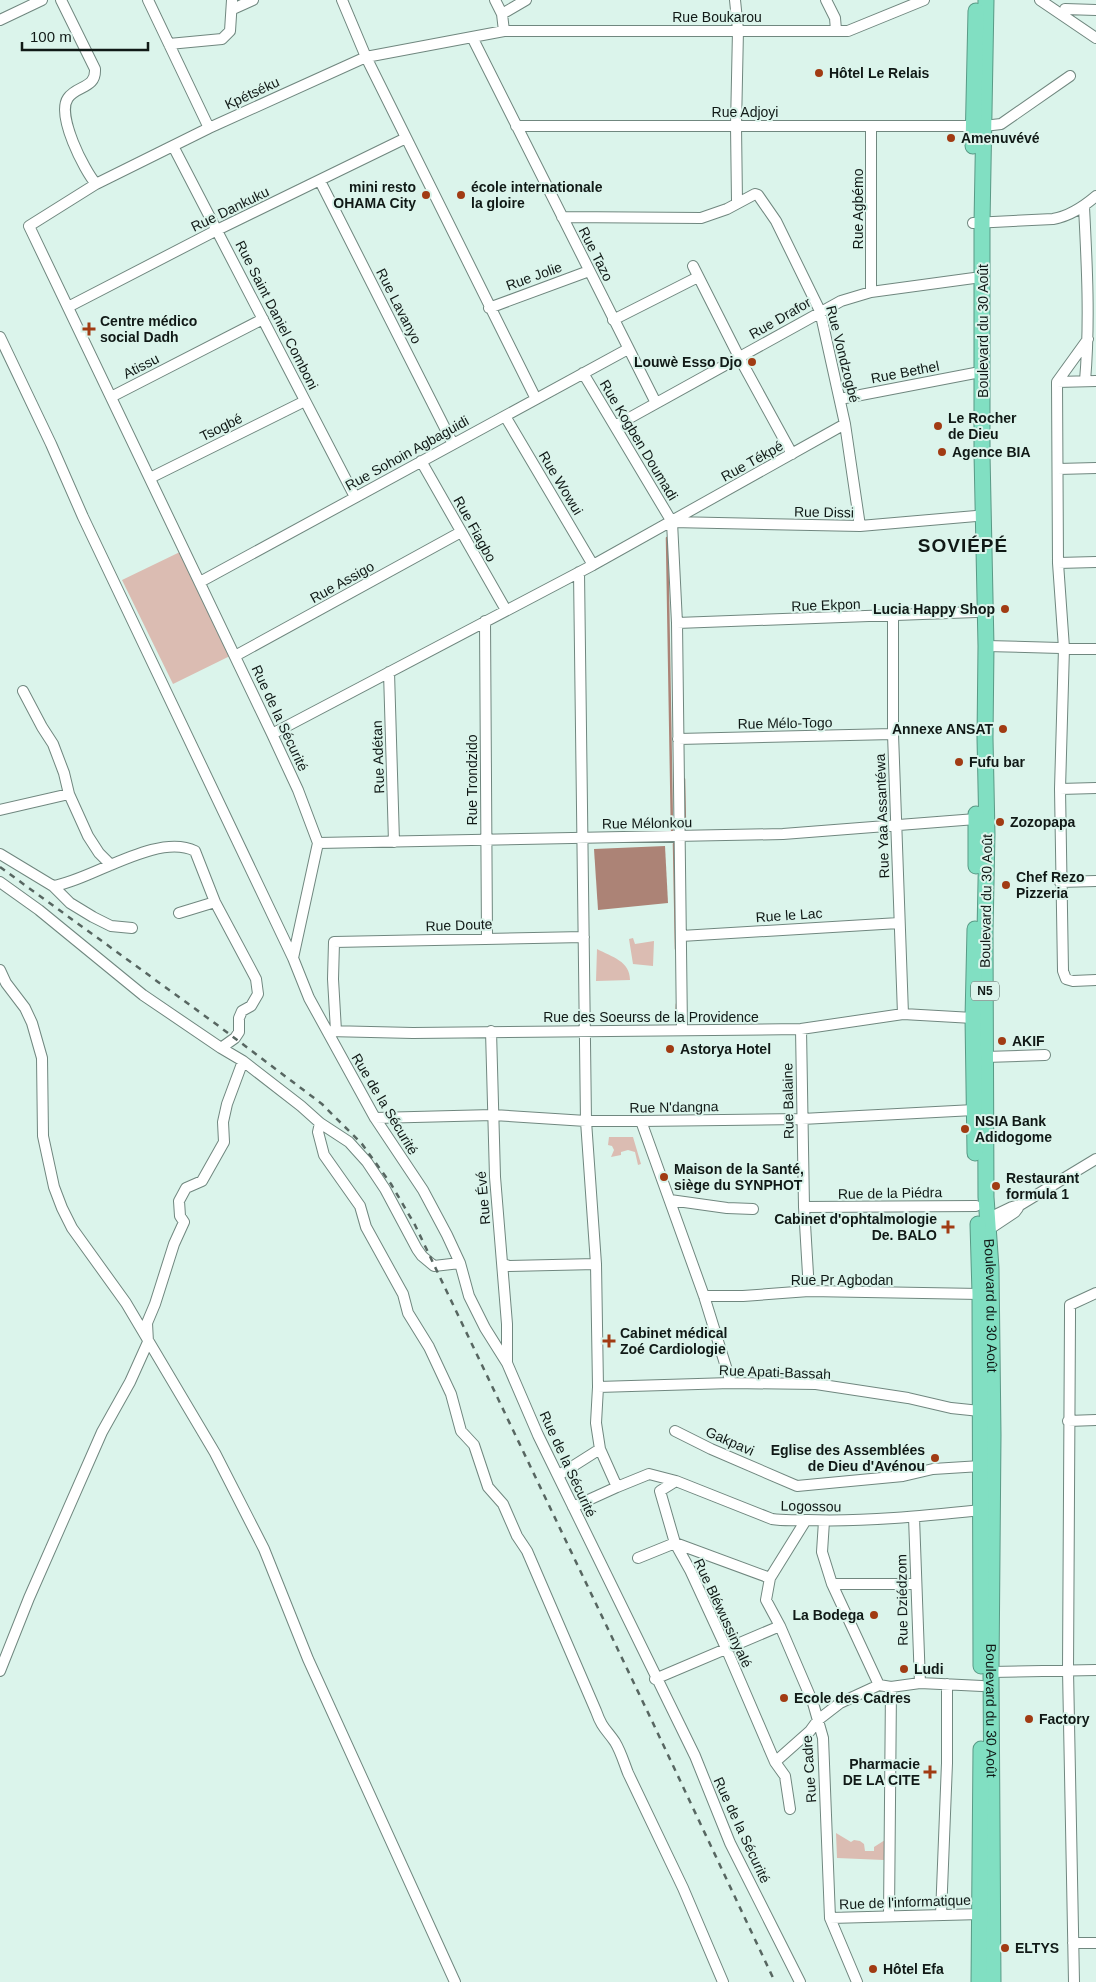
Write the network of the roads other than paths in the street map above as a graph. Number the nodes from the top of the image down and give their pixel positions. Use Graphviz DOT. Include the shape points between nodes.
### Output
graph roads {
  1 [pos="42,0"];
  2 [pos="61,0"];
  3 [pos="148,0"];
  4 [pos="253,0"];
  5 [pos="342,0"];
  6 [pos="495,0"];
  7 [pos="526,0"];
  8 [pos="735,0"];
  9 [pos="826,0"];
  10 [pos="924,0"];
  11 [pos="976,0"];
  12 [pos="986,0"];
  13 [pos="1040,0"];
  14 [pos="233,5"];
  15 [pos="1064,8"];
  16 [pos="1096,10"];
  17 [pos="502,14"];
  18 [pos="0,20"];
  19 [pos="738,30"];
  20 [pos="836,30"];
  21 [pos="504,31"];
  22 [pos="472,37"];
  23 [pos="1096,38"];
  24 [pos="169,44"];
  25 [pos="366,56"];
  26 [pos="1070,76"];
  27 [pos="516,126"];
  28 [pos="736,126"];
  29 [pos="871,126"];
  30 [pos="979,126"];
  31 [pos="209,128"];
  32 [pos="406,138"];
  33 [pos="173,146"];
  34 [pos="320,180"];
  35 [pos="96,184"];
  36 [pos="1096,196"];
  37 [pos="737,202"];
  38 [pos="1084,207"];
  39 [pos="562,217"];
  40 [pos="977,223"];
  41 [pos="29,226"];
  42 [pos="217,230"];
  43 [pos="693,266"];
  44 [pos="589,271"];
  45 [pos="698,277"];
  46 [pos="974,278"];
  47 [pos="1092,286"];
  48 [pos="872,292"];
  49 [pos="68,307"];
  50 [pos="489,308"];
  51 [pos="820,311"];
  52 [pos="263,319"];
  53 [pos="613,320"];
  54 [pos="0,337"];
  55 [pos="1088,339"];
  56 [pos="628,349"];
  57 [pos="739,357"];
  58 [pos="583,373"];
  59 [pos="975,373"];
  60 [pos="1085,381"];
  61 [pos="1096,381"];
  62 [pos="1057,382"];
  63 [pos="111,397"];
  64 [pos="536,399"];
  65 [pos="840,399"];
  66 [pos="305,401"];
  67 [pos="656,403"];
  68 [pos="505,416"];
  69 [pos="845,424"];
  70 [pos="615,426"];
  71 [pos="453,444"];
  72 [pos="792,454"];
  73 [pos="421,461"];
  74 [pos="1096,468"];
  75 [pos="1058,469"];
  76 [pos="150,478"];
  77 [pos="355,497"];
  78 [pos="976,516"];
  79 [pos="672,522"];
  80 [pos="860,526"];
  81 [pos="461,532"];
  82 [pos="1096,562"];
  83 [pos="1058,563"];
  84 [pos="593,565"];
  85 [pos="579,572"];
  86 [pos="200,582"];
  87 [pos="506,610"];
  88 [pos="976,612"];
  89 [pos="893,616"];
  90 [pos="485,621"];
  91 [pos="677,623"];
  92 [pos="981,646"];
  93 [pos="1064,648"];
  94 [pos="1096,649"];
  95 [pos="235,656"];
  96 [pos="389,672"];
  97 [pos="23,691"];
  98 [pos="272,734"];
  99 [pos="892,734"];
  100 [pos="678,740"];
  101 [pos="1096,788"];
  102 [pos="1060,789"];
  103 [pos="69,794"];
  104 [pos="1,809"];
  105 [pos="981,819"];
  106 [pos="896,824"];
  107 [pos="679,836"];
  108 [pos="583,838"];
  109 [pos="486,840"];
  110 [pos="394,842"];
  111 [pos="318,843"];
  112 [pos="0,854"];
  113 [pos="111,865"];
  114 [pos="1096,881"];
  115 [pos="0,882"];
  116 [pos="1060,882"];
  117 [pos="53,886"];
  118 [pos="215,902"];
  119 [pos="179,913"];
  120 [pos="899,922"];
  121 [pos="132,928"];
  122 [pos="680,936"];
  123 [pos="584,937"];
  124 [pos="487,938"];
  125 [pos="293,958"];
  126 [pos="0,970"];
  127 [pos="1096,980"];
  128 [pos="903,1014"];
  129 [pos="973,1018"];
  130 [pos="802,1029"];
  131 [pos="682,1030"];
  132 [pos="332,1031"];
  133 [pos="491,1031"];
  134 [pos="585,1031"];
  135 [pos="220,1048"];
  136 [pos="1045,1055"];
  137 [pos="985,1057"];
  138 [pos="243,1061"];
  139 [pos="974,1110"];
  140 [pos="493,1115"];
  141 [pos="375,1118"];
  142 [pos="802,1119"];
  143 [pos="586,1121"];
  144 [pos="641,1121"];
  145 [pos="320,1123"];
  146 [pos="1096,1159"];
  147 [pos="670,1200"];
  148 [pos="804,1207"];
  149 [pos="753,1209"];
  150 [pos="981,1222"];
  151 [pos="460,1263"];
  152 [pos="503,1264"];
  153 [pos="596,1264"];
  154 [pos="809,1292"];
  155 [pos="1096,1293"];
  156 [pos="980,1294"];
  157 [pos="704,1296"];
  158 [pos="148,1342"];
  159 [pos="507,1362"];
  160 [pos="731,1383"];
  161 [pos="598,1388"];
  162 [pos="980,1411"];
  163 [pos="1096,1420"];
  164 [pos="1068,1421"];
  165 [pos="675,1430"];
  166 [pos="600,1449"];
  167 [pos="981,1466"];
  168 [pos="558,1476"];
  169 [pos="676,1480"];
  170 [pos="617,1487"];
  171 [pos="573,1507"];
  172 [pos="981,1510"];
  173 [pos="914,1517"];
  174 [pos="806,1520"];
  175 [pos="824,1521"];
  176 [pos="675,1543"];
  177 [pos="638,1558"];
  178 [pos="770,1578"];
  179 [pos="832,1584"];
  180 [pos="916,1584"];
  181 [pos="780,1626"];
  182 [pos="726,1648"];
  183 [pos="1068,1670"];
  184 [pos="1096,1670"];
  185 [pos="0,1671"];
  186 [pos="655,1679"];
  187 [pos="987,1679"];
  188 [pos="920,1683"];
  189 [pos="947,1684"];
  190 [pos="879,1685"];
  191 [pos="891,1687"];
  192 [pos="818,1720"];
  193 [pos="774,1762"];
  194 [pos="790,1809"];
  195 [pos="981,1914"];
  196 [pos="941,1915"];
  197 [pos="889,1916"];
  198 [pos="830,1918"];
  199 [pos="1073,1943"];
  200 [pos="1096,1943"];
  201 [pos="455,1982"];
  202 [pos="723,1982"];
  203 [pos="800,1982"];
  204 [pos="857,1982"];
  205 [pos="980,1982"];
  206 [pos="993,1982"];
  207 [pos="1074,1982"];
  1 -- 18 [label="street"];
  2 -- 35 [label="street" via="95,70 90,85 69,97 65,104 72,144"];
  3 -- 24 [label="street"];
  4 -- 14 [label="street"];
  5 -- 25 [label="street"];
  6 -- 17 [label="street"];
  7 -- 17 [label="street"];
  8 -- 19 [label="street"];
  9 -- 20 [label="street"];
  10 -- 20 [label="street, Rue Boukarou" via="848,31"];
  11 -- 30 [label="highway, Boulevard du 30 Août / N5"];
  12 -- 30 [label="highway, Boulevard du 30 Août / N5"];
  13 -- 15 [label="street"];
  14 -- 24 [label="street" via="230,32 222,39"];
  15 -- 16 [label="street"];
  15 -- 23 [label="street"];
  17 -- 21 [label="street"];
  19 -- 20 [label="street, Rue Boukarou"];
  19 -- 21 [label="street, Rue Boukarou"];
  19 -- 28 [label="street"];
  21 -- 22 [label="street, Kpétséku"];
  22 -- 25 [label="street, Kpétséku"];
  22 -- 27 [label="street, Rue Tazo"];
  24 -- 31 [label="street"];
  25 -- 31 [label="street, Kpétséku"];
  25 -- 32 [label="street"];
  26 -- 30 [label="street, Rue Adjoyi" via="1001,124"];
  27 -- 28 [label="street, Rue Adjoyi"];
  27 -- 39 [label="street, Rue Tazo"];
  28 -- 29 [label="street, Rue Adjoyi"];
  28 -- 37 [label="street"];
  29 -- 30 [label="street, Rue Adjoyi"];
  29 -- 48 [label="street, Rue Agbémo"];
  30 -- 40 [label="highway, Boulevard du 30 Août / N5"];
  31 -- 33 [label="street, Kpétséku"];
  32 -- 34 [label="street, Rue Dankuku"];
  32 -- 50 [label="street"];
  33 -- 35 [label="street, Kpétséku"];
  33 -- 42 [label="street, Rue Saint Daniel Comboni"];
  34 -- 42 [label="street, Rue Dankuku"];
  34 -- 71 [label="street, Rue Lavanyo"];
  35 -- 41 [label="street, Kpétséku"];
  36 -- 38 [label="street"];
  37 -- 39 [label="street" via="701,218"];
  37 -- 51 [label="street, Rue Vondzogbé" via="758,195 776,221"];
  38 -- 40 [label="street" via="1053,220"];
  38 -- 47 [label="street"];
  39 -- 44 [label="street, Rue Tazo"];
  40 -- 46 [label="highway, Boulevard du 30 Août / N5"];
  40 -- 92 [label="highway, Boulevard du 30 Août / N5" via="982,454"];
  41 -- 49 [label="street, Rue de la Sécurité"];
  42 -- 49 [label="street, Rue Dankuku"];
  42 -- 52 [label="street, Rue Saint Daniel Comboni"];
  43 -- 45 [label="street"];
  44 -- 50 [label="street, Rue Jolie"];
  44 -- 53 [label="street, Rue Tazo"];
  45 -- 53 [label="street"];
  45 -- 57 [label="street"];
  46 -- 48 [label="street, Rue Drafor"];
  46 -- 59 [label="highway, Boulevard du 30 Août / N5"];
  47 -- 55 [label="street"];
  48 -- 51 [label="street, Rue Drafor" via="855,295"];
  49 -- 63 [label="street, Rue de la Sécurité"];
  50 -- 64 [label="street"];
  51 -- 57 [label="street, Rue Drafor"];
  51 -- 65 [label="street, Rue Vondzogbé"];
  52 -- 63 [label="street, Atissu"];
  52 -- 66 [label="street, Rue Saint Daniel Comboni"];
  53 -- 56 [label="street, Rue Tazo"];
  54 -- 125 [label="street, Rue de la Sécurité"];
  55 -- 60 [label="street"];
  55 -- 62 [label="street"];
  56 -- 58 [label="street, Rue Sohoin Agbaguidi"];
  56 -- 67 [label="street, Rue Tazo"];
  57 -- 67 [label="street, Rue Drafor"];
  57 -- 72 [label="street"];
  58 -- 64 [label="street, Rue Sohoin Agbaguidi"];
  58 -- 70 [label="street, Rue Kogben Doumadi"];
  59 -- 65 [label="street, Rue Bethel"];
  59 -- 78 [label="highway, Boulevard du 30 Août / N5"];
  60 -- 61 [label="street"];
  60 -- 62 [label="street"];
  62 -- 75 [label="street"];
  63 -- 76 [label="street, Rue de la Sécurité"];
  64 -- 68 [label="street, Rue Sohoin Agbaguidi"];
  65 -- 69 [label="street, Rue Vondzogbé"];
  66 -- 76 [label="street, Tsogbé"];
  66 -- 77 [label="street, Rue Saint Daniel Comboni"];
  67 -- 70 [label="street, Rue Drafor"];
  68 -- 71 [label="street, Rue Sohoin Agbaguidi"];
  68 -- 84 [label="street, Rue Wowui"];
  69 -- 72 [label="street, Rue Tékpé"];
  69 -- 80 [label="street, Rue Vondzogbé"];
  70 -- 79 [label="street, Rue Kogben Doumadi"];
  71 -- 73 [label="street, Rue Sohoin Agbaguidi"];
  72 -- 79 [label="street, Rue Tékpé"];
  73 -- 77 [label="street, Rue Sohoin Agbaguidi"];
  73 -- 81 [label="street, Rue Fiagbo"];
  74 -- 75 [label="street"];
  75 -- 83 [label="street"];
  76 -- 86 [label="street, Rue de la Sécurité"];
  77 -- 86 [label="street, Rue Sohoin Agbaguidi"];
  78 -- 80 [label="street, Rue Dissi"];
  78 -- 88 [label="highway, Boulevard du 30 Août / N5"];
  79 -- 80 [label="street, Rue Dissi"];
  79 -- 84 [label="street, Rue Tékpé"];
  79 -- 91 [label="street"];
  81 -- 87 [label="street, Rue Fiagbo"];
  81 -- 95 [label="street, Rue Assigo"];
  82 -- 83 [label="street"];
  83 -- 93 [label="street"];
  84 -- 85 [label="street, Rue Tékpé"];
  85 -- 87 [label="street, Rue Tékpé"];
  85 -- 108 [label="street"];
  86 -- 95 [label="street, Rue de la Sécurité"];
  87 -- 90 [label="street, Rue Tékpé"];
  88 -- 89 [label="street, Rue Ekpon"];
  88 -- 92 [label="highway, Boulevard du 30 Août / N5"];
  89 -- 91 [label="street, Rue Ekpon"];
  89 -- 99 [label="street, Rue Yaa Assantéwa"];
  90 -- 96 [label="street, Rue Tékpé"];
  90 -- 109 [label="street, Rue Trondzido"];
  91 -- 100 [label="street"];
  92 -- 93 [label="street"];
  92 -- 105 [label="highway, Boulevard du 30 Août / N5" via="985,738"];
  93 -- 94 [label="street"];
  93 -- 102 [label="street"];
  95 -- 98 [label="street, Rue de la Sécurité"];
  96 -- 98 [label="street, Rue Tékpé"];
  96 -- 110 [label="street, Rue Adétan"];
  97 -- 103 [label="street" via="53,744"];
  98 -- 111 [label="street, Rue de la Sécurité"];
  99 -- 100 [label="street, Rue Mélo-Togo"];
  99 -- 106 [label="street, Rue Yaa Assantéwa"];
  100 -- 107 [label="street"];
  101 -- 102 [label="street"];
  102 -- 116 [label="street"];
  103 -- 104 [label="street"];
  103 -- 113 [label="street" via="88,836"];
  105 -- 106 [label="street, Rue Mélonkou"];
  105 -- 129 [label="highway, Boulevard du 30 Août / N5"];
  105 -- 137 [label="highway, Boulevard du 30 Août / N5"];
  106 -- 107 [label="street, Rue Mélonkou" via="784,834"];
  106 -- 120 [label="street, Rue Yaa Assantéwa"];
  107 -- 108 [label="street, Rue Mélonkou"];
  107 -- 122 [label="street"];
  108 -- 109 [label="street, Rue Mélonkou"];
  108 -- 123 [label="street"];
  109 -- 110 [label="street, Rue Mélonkou"];
  109 -- 124 [label="street, Rue Trondzido"];
  110 -- 111 [label="street, Rue Mélonkou"];
  111 -- 125 [label="street"];
  112 -- 117 [label="street"];
  113 -- 117 [label="street"];
  113 -- 118 [label="street" via="140,852 187,847 195,851"];
  114 -- 116 [label="street"];
  115 -- 135 [label="street" via="143,995"];
  116 -- 127 [label="street" via="1063,971 1066,978 1073,981"];
  117 -- 121 [label="street" via="70,903 93,917 111,926"];
  118 -- 119 [label="street"];
  118 -- 135 [label="street" via="256,979 258,994 251,1006 242,1010 235,1038"];
  120 -- 122 [label="street, Rue le Lac"];
  120 -- 128 [label="street, Rue Yaa Assantéwa"];
  122 -- 131 [label="street"];
  123 -- 124 [label="street, Rue Doute"];
  123 -- 134 [label="street"];
  124 -- 132 [label="street, Rue Doute" via="334,942"];
  125 -- 132 [label="street, Rue de la Sécurité" via="309,998"];
  126 -- 158 [label="street" via="25,1008 42,1058 43,1136 62,1208 72,1228 126,1303"];
  128 -- 129 [label="street, Rue des Soeurss de la Providence"];
  128 -- 130 [label="street, Rue des Soeurss de la Providence"];
  129 -- 139 [label="highway, Boulevard du 30 Août / N5"];
  130 -- 131 [label="street, Rue des Soeurss de la Providence"];
  130 -- 142 [label="street, Rue Balaine"];
  131 -- 134 [label="street, Rue des Soeurss de la Providence"];
  132 -- 133 [label="street, Rue des Soeurss de la Providence"];
  132 -- 141 [label="street, Rue de la Sécurité" via="348,1071"];
  133 -- 134 [label="street, Rue des Soeurss de la Providence"];
  133 -- 140 [label="street, Rue Évé"];
  134 -- 143 [label="street"];
  135 -- 138 [label="street"];
  136 -- 137 [label="street"];
  137 -- 150 [label="highway, Boulevard du 30 Août / N5"];
  138 -- 145 [label="street"];
  138 -- 158 [label="street" via="227,1104 223,1122 224,1142 202,1181 186,1188 179,1201 180,1216 184,1222 147,1323"];
  139 -- 142 [label="street, Rue N'dangna"];
  139 -- 150 [label="highway, Boulevard du 30 Août / N5"];
  140 -- 141 [label="street, Rue N'dangna"];
  140 -- 143 [label="street, Rue N'dangna"];
  140 -- 152 [label="street, Rue Évé"];
  141 -- 151 [label="street, Rue de la Sécurité" via="423,1190"];
  142 -- 144 [label="street, Rue N'dangna"];
  142 -- 148 [label="street, Rue Balaine"];
  143 -- 144 [label="street, Rue N'dangna"];
  143 -- 153 [label="street"];
  144 -- 147 [label="street"];
  145 -- 151 [label="street" via="349,1142 367,1162 386,1189 422,1256 434,1266"];
  145 -- 202 [label="street" via="318,1132 324,1155 360,1206 366,1227 403,1294 408,1313 451,1394 461,1431 474,1445 488,1487 503,1504 527,1551 601,1726 621,1753"];
  146 -- 150 [label="street" via="1020,1205 1014,1212"];
  147 -- 149 [label="street"];
  147 -- 157 [label="street"];
  148 -- 150 [label="street, Rue de la Piédra"];
  148 -- 154 [label="street, Rue Balaine"];
  150 -- 156 [label="highway, Boulevard du 30 Août / N5"];
  150 -- 187 [label="highway, Boulevard du 30 Août / N5" via="991,1268 993,1435"];
  151 -- 159 [label="street, Rue de la Sécurité" via="469,1296"];
  152 -- 153 [label="street"];
  152 -- 159 [label="street, Rue Évé"];
  153 -- 161 [label="street"];
  154 -- 156 [label="street, Rue Pr Agbodan"];
  154 -- 157 [label="street, Rue Pr Agbodan"];
  155 -- 164 [label="street" via="1070,1305"];
  156 -- 162 [label="highway, Boulevard du 30 Août / N5"];
  157 -- 160 [label="street"];
  158 -- 185 [label="street" via="102,1432"];
  158 -- 201 [label="street" via="214,1453 264,1549 308,1659"];
  159 -- 168 [label="street, Rue de la Sécurité"];
  160 -- 161 [label="street, Rue Apati-Bassah"];
  160 -- 162 [label="street, Rue Apati-Bassah" via="816,1384"];
  161 -- 166 [label="street" via="596,1423"];
  162 -- 167 [label="highway, Boulevard du 30 Août / N5"];
  163 -- 164 [label="street"];
  164 -- 183 [label="street"];
  165 -- 167 [label="street, Gakpavi" via="797,1486"];
  166 -- 168 [label="street"];
  166 -- 170 [label="street"];
  167 -- 172 [label="highway, Boulevard du 30 Août / N5"];
  168 -- 171 [label="street, Rue de la Sécurité"];
  169 -- 170 [label="street, Logossou" via="649,1474"];
  169 -- 174 [label="street, Logossou" via="772,1519"];
  169 -- 176 [label="street, Rue Bléwussinyalé" via="660,1491"];
  170 -- 171 [label="street"];
  171 -- 186 [label="street, Rue de la Sécurité"];
  172 -- 173 [label="street, Logossou"];
  172 -- 187 [label="highway, Boulevard du 30 Août / N5"];
  173 -- 175 [label="street, Logossou"];
  173 -- 180 [label="street, Rue Dziédzom"];
  174 -- 175 [label="street, Logossou"];
  174 -- 178 [label="street, Rue Cadre"];
  175 -- 179 [label="street" via="822,1552"];
  176 -- 177 [label="street"];
  176 -- 178 [label="street"];
  176 -- 182 [label="street, Rue Bléwussinyalé"];
  178 -- 181 [label="street, Rue Cadre" via="766,1600"];
  179 -- 180 [label="street"];
  179 -- 190 [label="street"];
  180 -- 188 [label="street, Rue Dziédzom"];
  181 -- 182 [label="street"];
  181 -- 192 [label="street, Rue Cadre"];
  182 -- 186 [label="street"];
  182 -- 193 [label="street, Rue Bléwussinyalé"];
  183 -- 184 [label="street"];
  183 -- 187 [label="street"];
  183 -- 199 [label="street"];
  186 -- 203 [label="street, Rue de la Sécurité" via="694,1756 730,1843"];
  187 -- 189 [label="street"];
  187 -- 195 [label="highway, Boulevard du 30 Août / N5"];
  187 -- 206 [label="highway, Boulevard du 30 Août / N5"];
  188 -- 189 [label="street"];
  188 -- 191 [label="street"];
  189 -- 196 [label="street"];
  190 -- 191 [label="street"];
  190 -- 192 [label="street" via="840,1703"];
  191 -- 197 [label="street"];
  192 -- 193 [label="street"];
  192 -- 198 [label="street, Rue Cadre" via="823,1738"];
  193 -- 194 [label="street, Rue Bléwussinyalé" via="786,1776"];
  195 -- 196 [label="street, Rue de l'informatique"];
  195 -- 205 [label="highway, Boulevard du 30 Août / N5"];
  196 -- 197 [label="street, Rue de l'informatique"];
  197 -- 198 [label="street, Rue de l'informatique"];
  198 -- 204 [label="street"];
  199 -- 200 [label="street"];
  199 -- 207 [label="street"];
}
